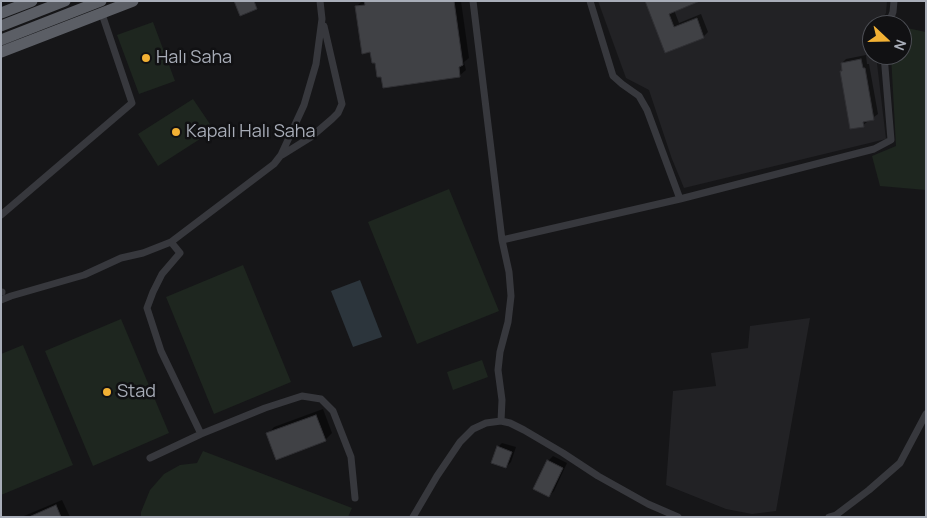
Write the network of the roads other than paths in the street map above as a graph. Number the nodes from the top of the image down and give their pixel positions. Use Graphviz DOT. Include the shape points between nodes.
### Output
graph roads {
  1 [pos="32,1"];
  2 [pos="65,1"];
  3 [pos="101,1"];
  4 [pos="133,1"];
  5 [pos="320,1"];
  6 [pos="473,1"];
  7 [pos="590,1"];
  8 [pos="894,1"];
  9 [pos="1,13"];
  10 [pos="102,14"];
  11 [pos="892,15"];
  12 [pos="322,18"];
  13 [pos="1,26"];
  14 [pos="1,40"];
  15 [pos="1,52"];
  16 [pos="885,65"];
  17 [pos="281,156"];
  18 [pos="680,199"];
  19 [pos="1,215"];
  20 [pos="502,240"];
  21 [pos="171,242"];
  22 [pos="2,294"];
  23 [pos="926,414"];
  24 [pos="501,421"];
  25 [pos="201,434"];
  26 [pos="150,458"];
  27 [pos="355,498"];
  28 [pos="413,517"];
  29 [pos="678,517"];
  30 [pos="829,517"];
  1 -- 9 [label="highway"];
  2 -- 13 [label="highway"];
  3 -- 14 [label="highway"];
  4 -- 10 [label="highway"];
  5 -- 12 [label="street"];
  6 -- 20 [label="street"];
  7 -- 18 [label="street" via="613,76 639,96 647,110"];
  8 -- 11 [label="street"];
  10 -- 15 [label="highway"];
  10 -- 19 [label="street" via="132,103"];
  12 -- 17 [label="street" via="311,83"];
  12 -- 17 [label="street" via="342,104 332,119 312,137"];
  16 -- 18 [label="street" via="890,140 874,148"];
  17 -- 21 [label="street"];
  18 -- 20 [label="street"];
  20 -- 24 [label="street" via="511,296 498,370"];
  21 -- 22 [label="street" via="84,275"];
  21 -- 25 [label="street" via="180,253 162,274 147,308 161,351"];
  23 -- 30 [label="street" via="900,464 836,515"];
  24 -- 28 [label="street" via="473,429 460,442"];
  24 -- 29 [label="street" via="524,430 606,481"];
  25 -- 26 [label="street"];
  25 -- 27 [label="street" via="302,396 321,399 333,411 352,456"];
}
